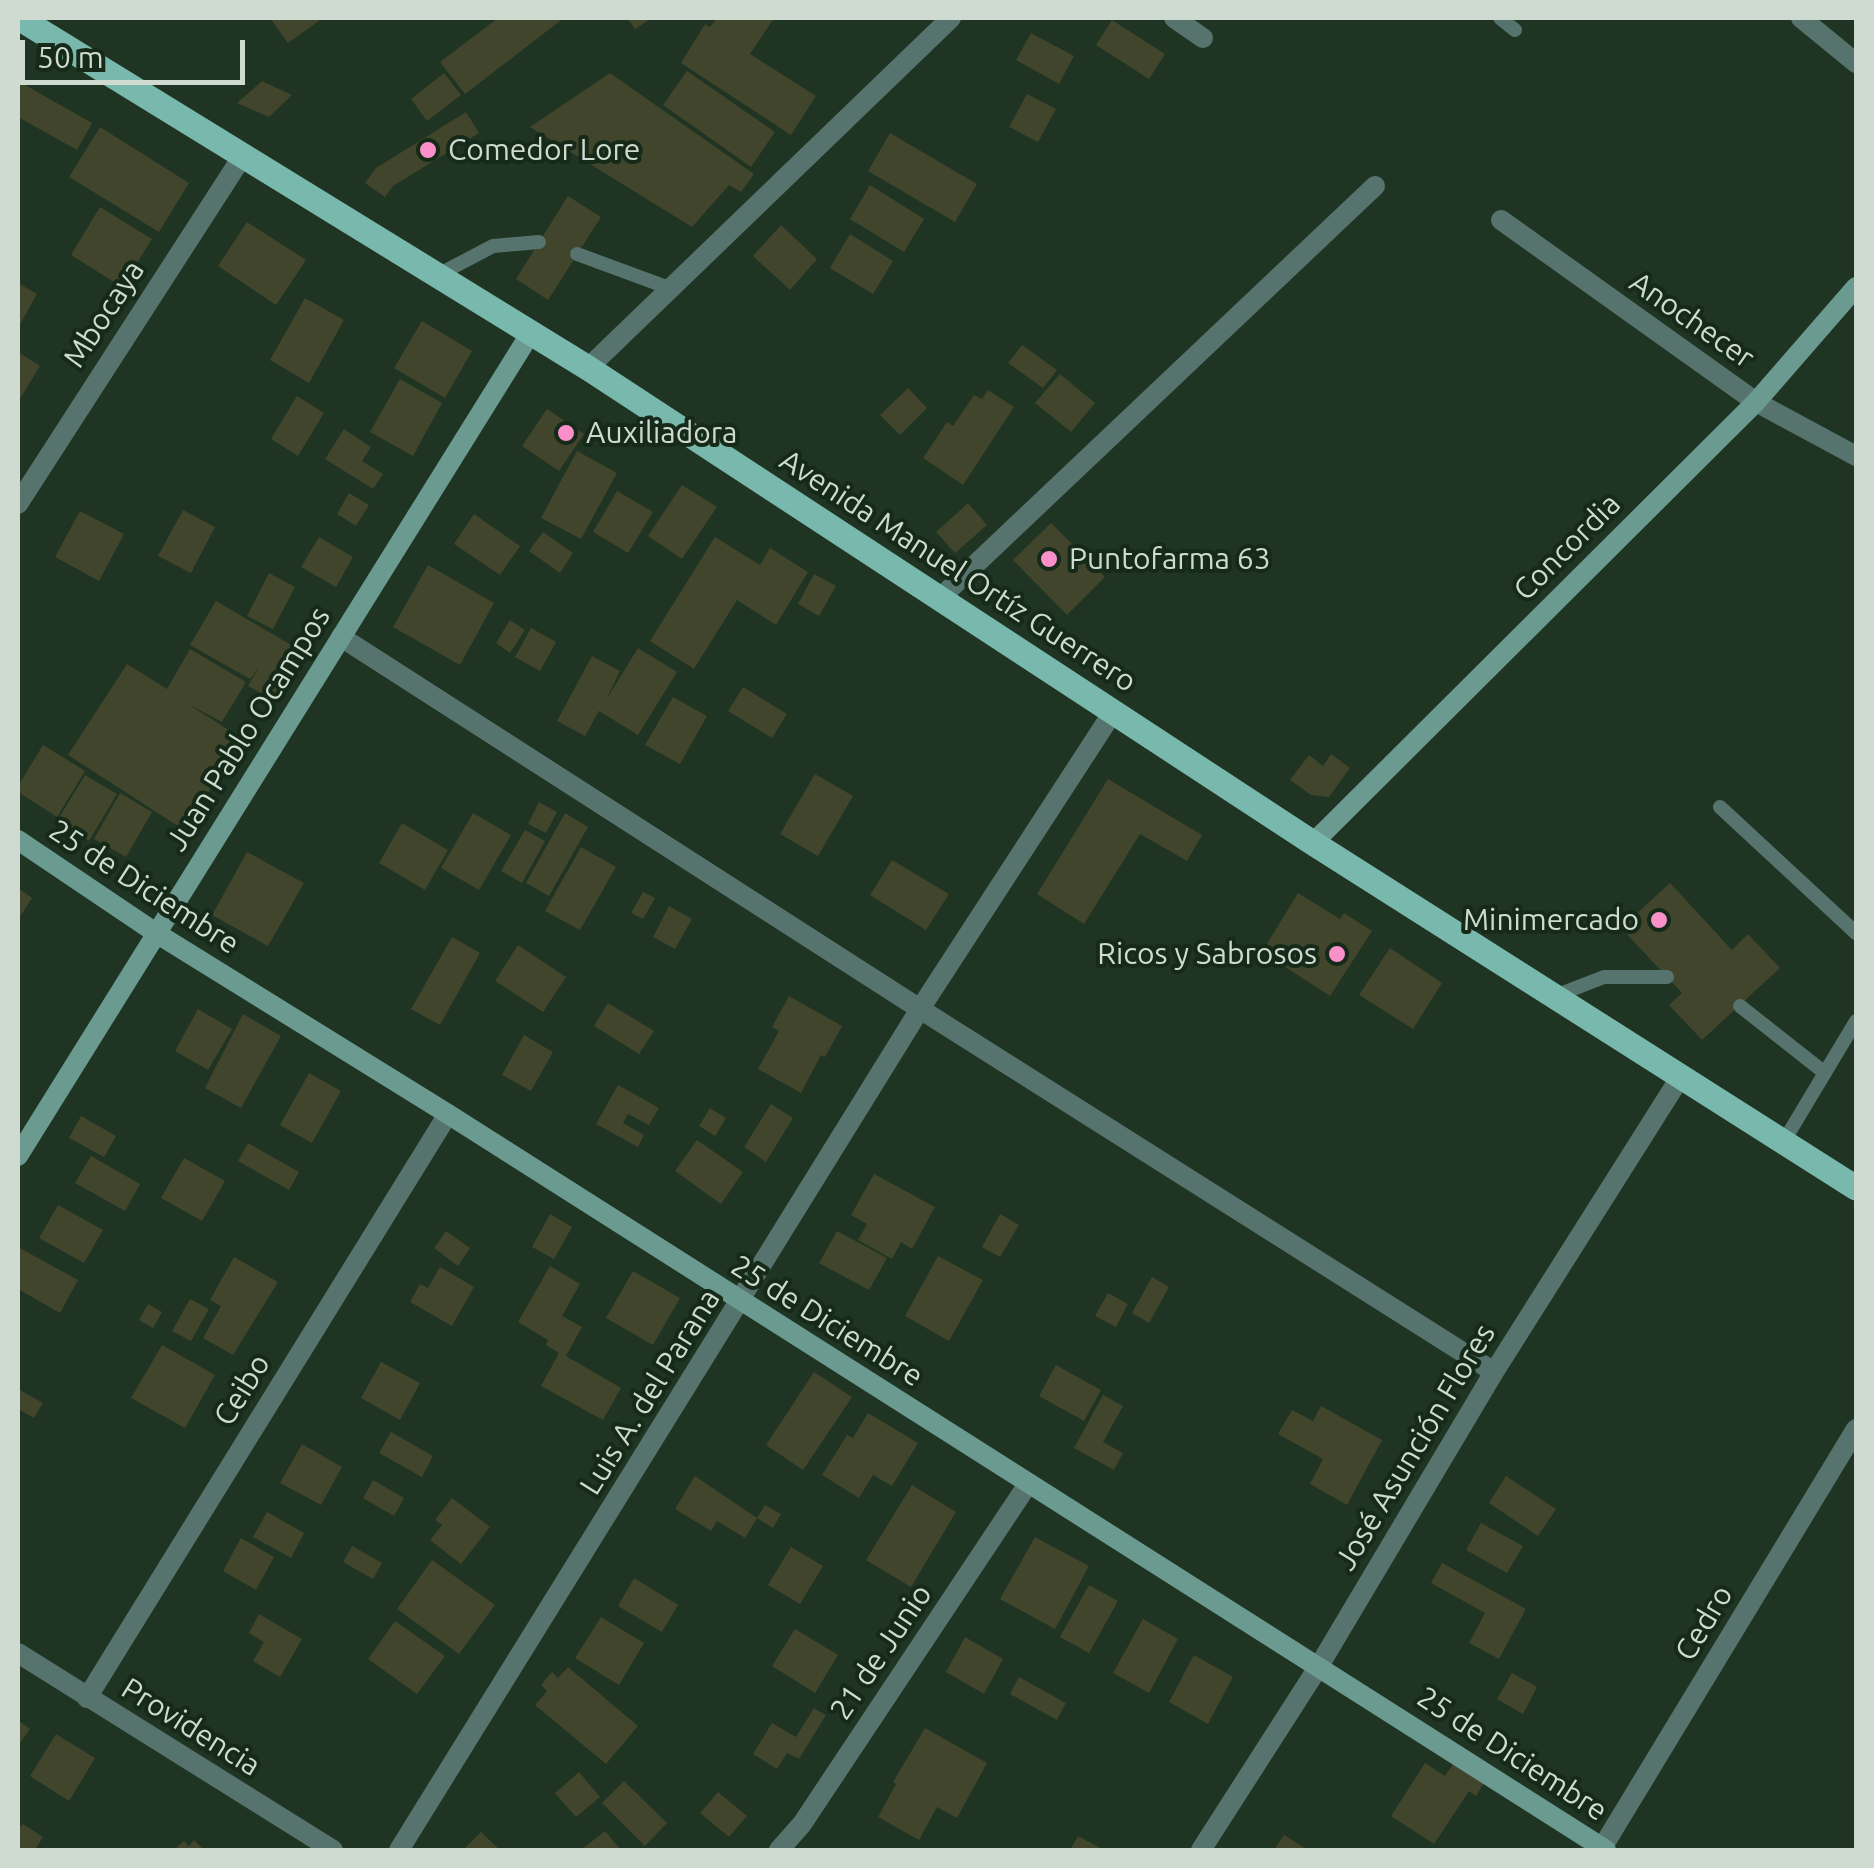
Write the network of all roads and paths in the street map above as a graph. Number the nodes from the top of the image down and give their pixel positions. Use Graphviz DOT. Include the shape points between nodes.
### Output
graph roads {
  1 [pos="20,18"];
  2 [pos="951,18"];
  3 [pos="1174,18"];
  4 [pos="1500,18"];
  5 [pos="1801,18"];
  6 [pos="1515,30"];
  7 [pos="1203,38"];
  8 [pos="1856,64"];
  9 [pos="242,157"];
  10 [pos="1375,186"];
  11 [pos="1501,220"];
  12 [pos="539,242"];
  13 [pos="577,254"];
  14 [pos="436,276"];
  15 [pos="1856,286"];
  16 [pos="672,290"];
  17 [pos="530,334"];
  18 [pos="588,368"];
  19 [pos="1756,402"];
  20 [pos="1856,456"];
  21 [pos="18,504"];
  22 [pos="941,597"];
  23 [pos="340,637"];
  24 [pos="1113,712"];
  25 [pos="1720,806"];
  26 [pos="18,840"];
  27 [pos="1312,842"];
  28 [pos="156,933"];
  29 [pos="1856,933"];
  30 [pos="1667,977"];
  31 [pos="1555,996"];
  32 [pos="1740,1006"];
  33 [pos="920,1009"];
  34 [pos="1856,1021"];
  35 [pos="1825,1073"];
  36 [pos="1681,1076"];
  37 [pos="448,1114"];
  38 [pos="1784,1142"];
  39 [pos="18,1156"];
  40 [pos="1856,1188"];
  41 [pos="741,1302"];
  42 [pos="1494,1372"];
  43 [pos="1856,1428"];
  44 [pos="1028,1484"];
  45 [pos="18,1653"];
  46 [pos="1318,1666"];
  47 [pos="87,1698"];
  48 [pos="1604,1849"];
  49 [pos="333,1850"];
  50 [pos="399,1850"];
  51 [pos="779,1850"];
  52 [pos="1200,1850"];
  1 -- 9 [label="main road, Avenida Manuel Ortíz Guerrero"];
  2 -- 16 [label="street"];
  3 -- 7 [label="street"];
  4 -- 6 [label="lane"];
  5 -- 8 [label="street"];
  9 -- 14 [label="main road, Avenida Manuel Ortíz Guerrero"];
  9 -- 21 [label="street, Mbocaya"];
  10 -- 22 [label="street"];
  11 -- 19 [label="street, Anochecer"];
  12 -- 14 [label="lane" via="493,246"];
  13 -- 16 [label="lane"];
  14 -- 17 [label="main road, Avenida Manuel Ortíz Guerrero"];
  15 -- 19 [label="street, Concordia"];
  16 -- 18 [label="street"];
  17 -- 18 [label="main road, Avenida Manuel Ortíz Guerrero"];
  17 -- 23 [label="street, Juan Pablo Ocampos"];
  18 -- 22 [label="main road, Avenida Manuel Ortíz Guerrero"];
  19 -- 20 [label="street, Anochecer"];
  19 -- 27 [label="street, Concordia"];
  22 -- 24 [label="main road, Avenida Manuel Ortíz Guerrero"];
  23 -- 28 [label="street, Juan Pablo Ocampos"];
  23 -- 33 [label="street"];
  24 -- 27 [label="main road, Avenida Manuel Ortíz Guerrero"];
  24 -- 33 [label="street, Luis A. del Parana"];
  25 -- 29 [label="lane"];
  26 -- 28 [label="street, 25 de Diciembre"];
  27 -- 31 [label="main road, Avenida Manuel Ortíz Guerrero"];
  28 -- 37 [label="street, 25 de Diciembre"];
  28 -- 39 [label="street, Juan Pablo Ocampos"];
  30 -- 31 [label="lane" via="1604,977"];
  31 -- 36 [label="main road, Avenida Manuel Ortíz Guerrero"];
  32 -- 35 [label="lane"];
  33 -- 41 [label="street, Luis A. del Parana"];
  33 -- 42 [label="street"];
  34 -- 35 [label="lane"];
  35 -- 38 [label="lane"];
  36 -- 38 [label="main road, Avenida Manuel Ortíz Guerrero"];
  36 -- 42 [label="street, José Asunción Flores"];
  37 -- 41 [label="street, 25 de Diciembre"];
  37 -- 47 [label="street, Ceibo"];
  38 -- 40 [label="main road, Avenida Manuel Ortíz Guerrero"];
  41 -- 44 [label="street, 25 de Diciembre"];
  41 -- 50 [label="street, Luis A. del Parana"];
  42 -- 46 [label="street, José Asunción Flores"];
  43 -- 48 [label="street, Cedro"];
  44 -- 46 [label="street, 25 de Diciembre"];
  44 -- 51 [label="street, 21 de Junio"];
  45 -- 47 [label="street, Providencia"];
  46 -- 48 [label="street, 25 de Diciembre"];
  46 -- 52 [label="street, José Asunción Flores"];
  47 -- 49 [label="street, Providencia"];
}
